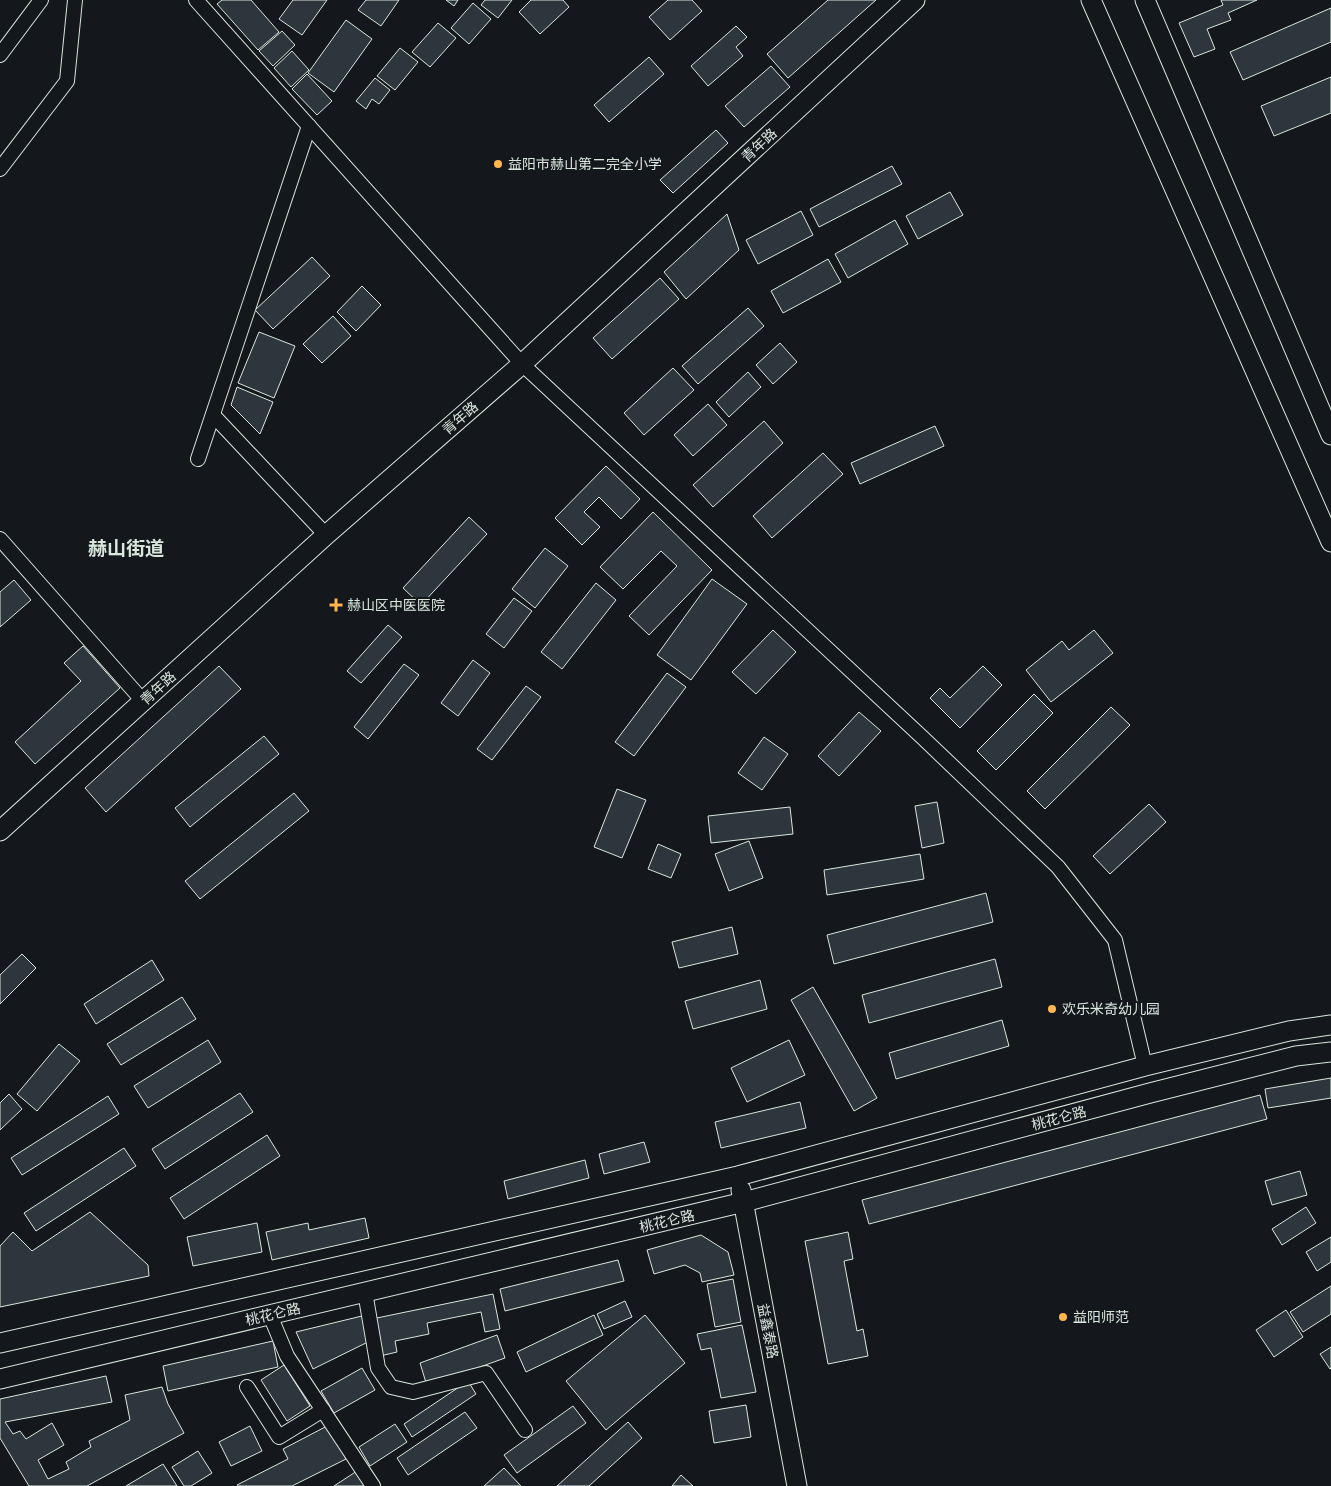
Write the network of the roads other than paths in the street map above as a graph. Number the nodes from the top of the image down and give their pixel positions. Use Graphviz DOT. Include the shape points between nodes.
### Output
graph roads {
  1 [pos="41,0"];
  2 [pos="75,0"];
  3 [pos="196,0"];
  4 [pos="916,0"];
  5 [pos="1091,0"];
  6 [pos="1145,0"];
  7 [pos="0,55"];
  8 [pos="309,126"];
  9 [pos="0,169"];
  10 [pos="522,364"];
  11 [pos="213,415"];
  12 [pos="1331,435"];
  13 [pos="198,459"];
  14 [pos="326,536"];
  15 [pos="0,539"];
  16 [pos="1331,542"];
  17 [pos="143,701"];
  18 [pos="0,830"];
  19 [pos="1331,1025"];
  20 [pos="1331,1052"];
  21 [pos="1145,1066"];
  22 [pos="738,1176"];
  23 [pos="744,1202"];
  24 [pos="365,1292"];
  25 [pos="270,1315"];
  26 [pos="0,1343"];
  27 [pos="0,1379"];
  28 [pos="247,1388"];
  29 [pos="323,1410"];
  30 [pos="525,1430"];
  31 [pos="373,1486"];
  32 [pos="797,1486"];
  1 -- 7 [label="street"];
  2 -- 9 [label="street" via="67,81"];
  3 -- 8 [label="street"];
  4 -- 10 [label="main road, 青年路"];
  5 -- 16 [label="main road"];
  6 -- 12 [label="main road"];
  8 -- 10 [label="street"];
  8 -- 11 [label="street"];
  10 -- 14 [label="main road, 青年路"];
  10 -- 21 [label="street" via="1058,867 1115,940"];
  11 -- 13 [label="street"];
  11 -- 14 [label="street"];
  14 -- 17 [label="main road, 青年路"];
  15 -- 17 [label="street"];
  17 -- 18 [label="main road, 青年路"];
  19 -- 21 [label="main road, 桃花仑路" via="1289,1031"];
  20 -- 23 [label="main road, 桃花仑路" via="1296,1056 1150,1093"];
  21 -- 22 [label="main road, 桃花仑路"];
  22 -- 23 [label="main road, 益鑫泰路"];
  22 -- 26 [label="main road, 桃花仑路"];
  23 -- 24 [label="main road, 桃花仑路"];
  23 -- 32 [label="main road, 益鑫泰路"];
  24 -- 25 [label="main road, 桃花仑路"];
  24 -- 30 [label="street" via="378,1368 391,1387 413,1392 486,1373"];
  25 -- 27 [label="main road, 桃花仑路"];
  25 -- 29 [label="street" via="287,1356"];
  28 -- 29 [label="street" via="279,1437"];
  29 -- 31 [label="street"];
}
